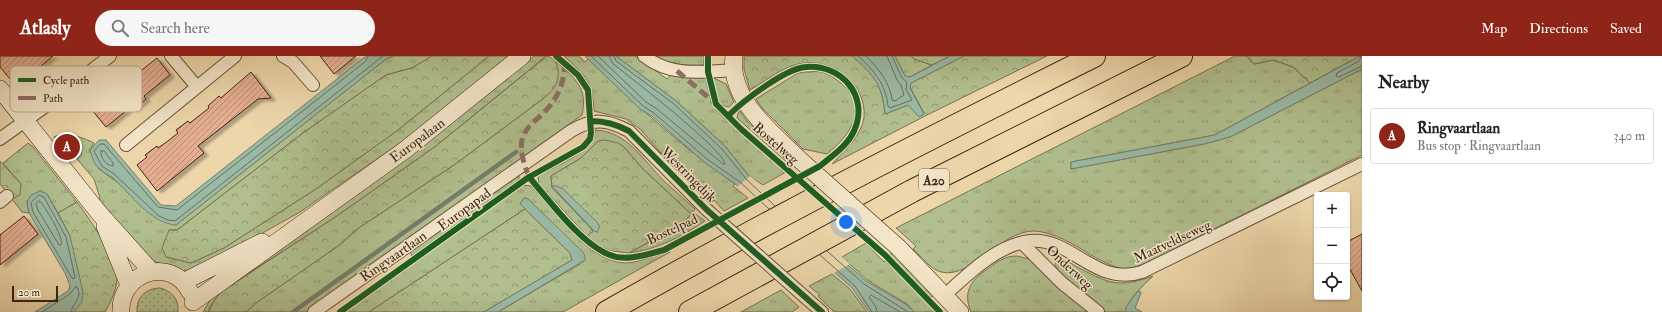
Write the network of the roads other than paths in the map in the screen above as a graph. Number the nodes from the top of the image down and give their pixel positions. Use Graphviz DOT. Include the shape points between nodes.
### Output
graph roads {
  1 [pos="110,56"];
  2 [pos="171,56"];
  3 [pos="235,56"];
  4 [pos="283,56"];
  5 [pos="522,56"];
  6 [pos="644,56"];
  7 [pos="1094,56"];
  8 [pos="1181,56"];
  9 [pos="734,63"];
  10 [pos="97,66"];
  11 [pos="313,85"];
  12 [pos="197,87"];
  13 [pos="0,89"];
  14 [pos="10,101"];
  15 [pos="19,112"];
  16 [pos="38,112"];
  17 [pos="26,121"];
  18 [pos="591,122"];
  19 [pos="0,139"];
  20 [pos="126,145"];
  21 [pos="1362,164"];
  22 [pos="100,213"];
  23 [pos="307,219"];
  24 [pos="1022,243"];
  25 [pos="152,272"];
  26 [pos="183,282"];
  27 [pos="129,285"];
  28 [pos="945,295"];
  29 [pos="194,307"];
  30 [pos="121,312"];
  31 [pos="314,312"];
  32 [pos="607,312"];
  33 [pos="690,312"];
  34 [pos="822,312"];
  35 [pos="960,312"];
  36 [pos="1098,312"];
  1 -- 10 [label="street"];
  2 -- 12 [label="street"];
  3 -- 12 [label="street"];
  4 -- 11 [label="street" via="293,62"];
  5 -- 23 [label="main road, Europalaan" via="405,150"];
  6 -- 9 [label="street" via="664,68 677,71"];
  7 -- 32 [label="highway" via="861,173"];
  8 -- 33 [label="highway, A20" via="912,191"];
  9 -- 28 [label="main road, Bostelweg, bridge" via="739,91 769,129 899,248"];
  12 -- 20 [label="street"];
  13 -- 14 [label="main road"];
  15 -- 17 [label="main road"];
  16 -- 17 [label="street"];
  17 -- 19 [label="street"];
  17 -- 22 [label="main road"];
  18 -- 31 [label="street, Ringvaartlaan" via="571,131"];
  18 -- 34 [label="street, Westringdijk, bridge" via="617,124 629,131 707,210"];
  21 -- 24 [label="street, Maatveldseweg" via="1153,268 1134,275 1106,273 1050,244 1035,241"];
  22 -- 25 [label="main road"];
  22 -- 27 [label="main road"];
  23 -- 26 [label="main road, Europalaan"];
  23 -- 29 [label="main road, Europalaan"];
  24 -- 28 [label="street, Maatveldseweg" via="995,255 966,275"];
  24 -- 36 [label="street, Onderweg" via="1070,290"];
  25 -- 26 [label="main road" via="172,275"];
  25 -- 27 [label="main road" via="140,276"];
  26 -- 29 [label="main road" via="188,288"];
  27 -- 30 [label="main road" via="122,299"];
  28 -- 35 [label="main road, Bostelweg"];
}
